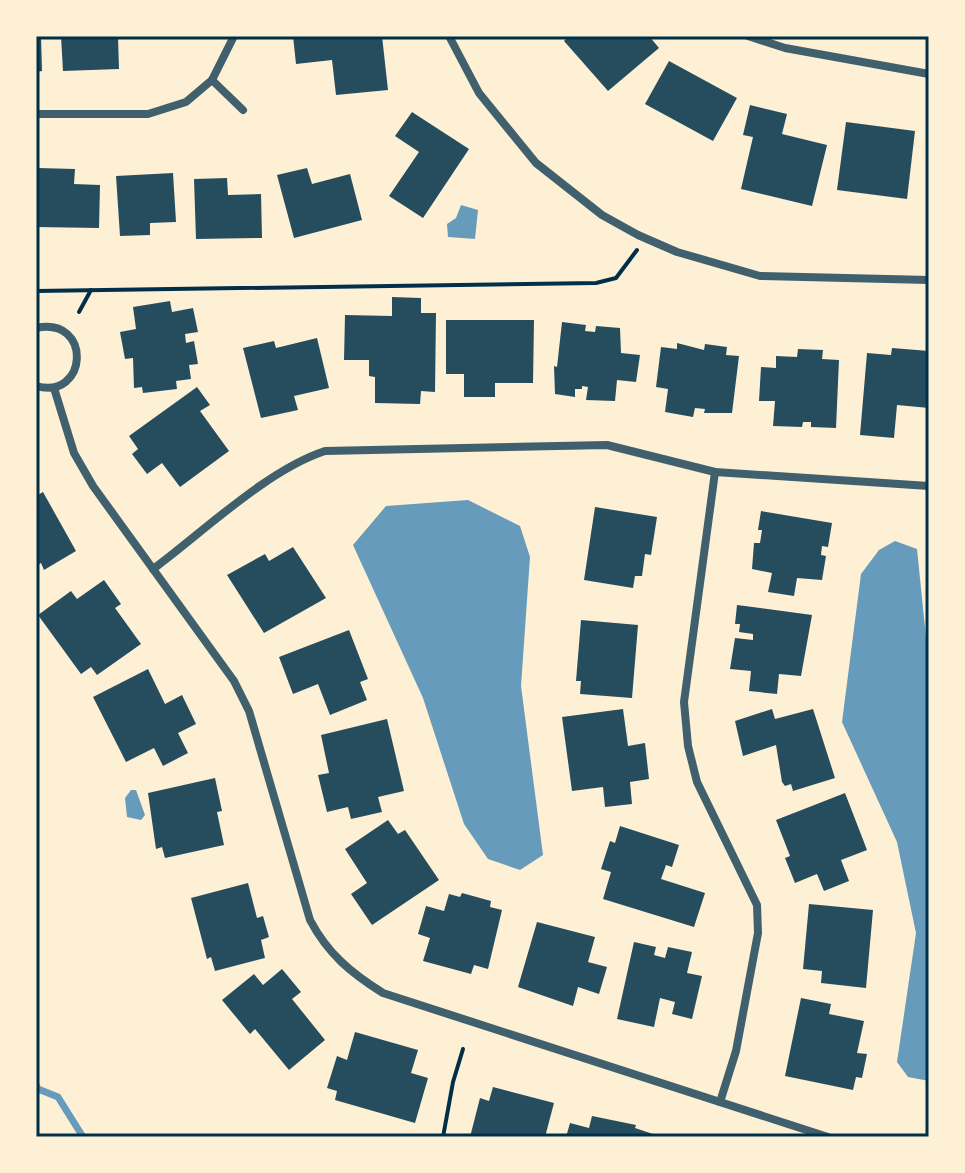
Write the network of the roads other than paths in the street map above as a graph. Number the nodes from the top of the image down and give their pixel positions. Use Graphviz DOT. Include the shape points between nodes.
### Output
graph roads {
  1 [pos="234,36"];
  2 [pos="449,36"];
  3 [pos="748,36"];
  4 [pos="929,74"];
  5 [pos="212,80"];
  6 [pos="243,110"];
  7 [pos="36,114"];
  8 [pos="929,280"];
  9 [pos="36,328"];
  10 [pos="36,386"];
  11 [pos="54,388"];
  12 [pos="715,472"];
  13 [pos="929,486"];
  14 [pos="153,569"];
  15 [pos="720,1102"];
  16 [pos="828,1137"];
  1 -- 5 [label="street"];
  2 -- 8 [label="street" via="479,93 536,163 602,215 645,238 760,276"];
  3 -- 4 [label="street" via="785,48"];
  5 -- 6 [label="street"];
  5 -- 7 [label="street" via="186,102 148,114"];
  9 -- 11 [label="street" via="57,328 77,349 70,378"];
  10 -- 11 [label="street"];
  11 -- 14 [label="street" via="74,453"];
  12 -- 13 [label="street"];
  12 -- 14 [label="street" via="607,445 325,451 278,474"];
  12 -- 15 [label="street" via="686,664 688,746 703,795 757,905 758,933 736,1051"];
  14 -- 15 [label="street" via="234,681 249,711 310,920 347,971 383,993"];
  15 -- 16 [label="street"];
}
